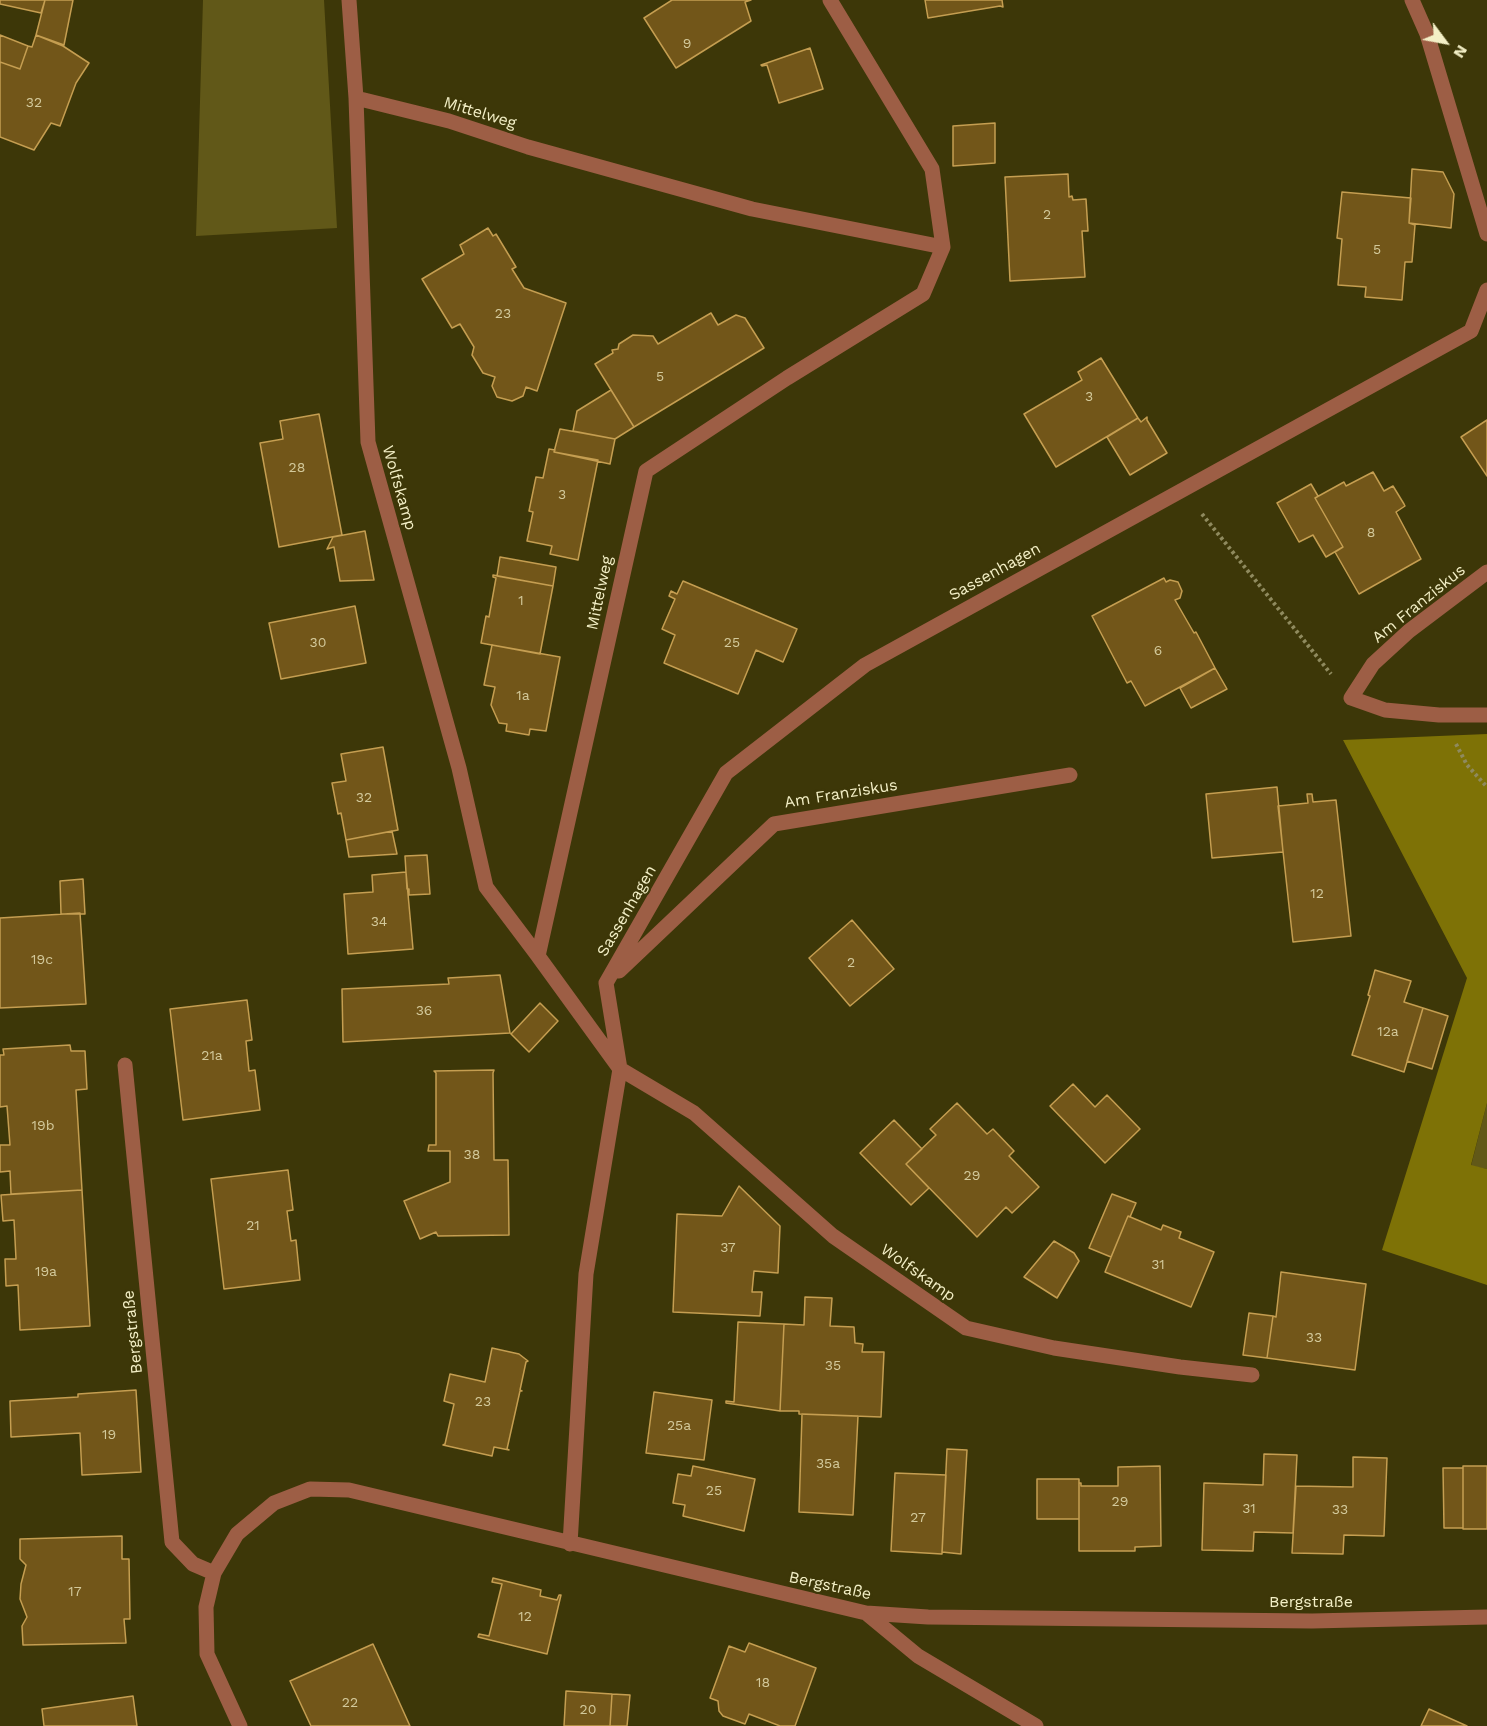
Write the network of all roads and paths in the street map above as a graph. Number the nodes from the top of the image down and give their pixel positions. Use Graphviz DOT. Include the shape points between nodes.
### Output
graph roads {
  1 [pos="349,0"];
  2 [pos="830,0"];
  3 [pos="1412,0"];
  4 [pos="356,98"];
  5 [pos="1487,234"];
  6 [pos="943,247"];
  7 [pos="1487,290"];
  8 [pos="1183,490"];
  9 [pos="1487,572"];
  10 [pos="1351,698"];
  11 [pos="1439,715"];
  12 [pos="1487,715"];
  13 [pos="1070,775"];
  14 [pos="1487,787"];
  15 [pos="538,956"];
  16 [pos="606,983"];
  17 [pos="125,1065"];
  18 [pos="620,1069"];
  19 [pos="1252,1375"];
  20 [pos="570,1544"];
  21 [pos="214,1573"];
  22 [pos="866,1613"];
  23 [pos="1487,1617"];
  24 [pos="240,1726"];
  25 [pos="1036,1726"];
  1 -- 4 [label="street, Wolfskamp"];
  2 -- 6 [label="street" via="932,169"];
  3 -- 5 [label="street" via="1427,34"];
  4 -- 6 [label="street, Mittelweg" via="752,209"];
  4 -- 15 [label="street, Wolfskamp" via="368,442 459,768 486,887"];
  6 -- 15 [label="street, Mittelweg" via="923,294 646,471"];
  7 -- 8 [label="street, Sassenhagen" via="1471,331"];
  8 -- 10 [label="path"];
  8 -- 16 [label="street, Sassenhagen" via="865,665 726,773"];
  9 -- 10 [label="street, Am Franziskus" via="1409,631 1373,664"];
  10 -- 11 [label="street" via="1385,710"];
  11 -- 12 [label="street"];
  11 -- 14 [label="path" via="1467,765"];
  13 -- 16 [label="street, Am Franziskus" via="774,824"];
  15 -- 18 [label="street"];
  16 -- 18 [label="street"];
  17 -- 21 [label="street, Bergstraße" via="172,1542 193,1564"];
  18 -- 19 [label="street, Wolfskamp" via="694,1113 833,1236 966,1328 1054,1348"];
  18 -- 20 [label="street" via="586,1274"];
  20 -- 21 [label="street, Bergstraße" via="349,1490 310,1490 274,1503 237,1534"];
  20 -- 22 [label="street, Bergstraße"];
  21 -- 24 [label="street, Bergstraße" via="206,1607 207,1654"];
  22 -- 23 [label="street, Bergstraße" via="1289,1621"];
  22 -- 25 [label="street" via="918,1656"];
}
